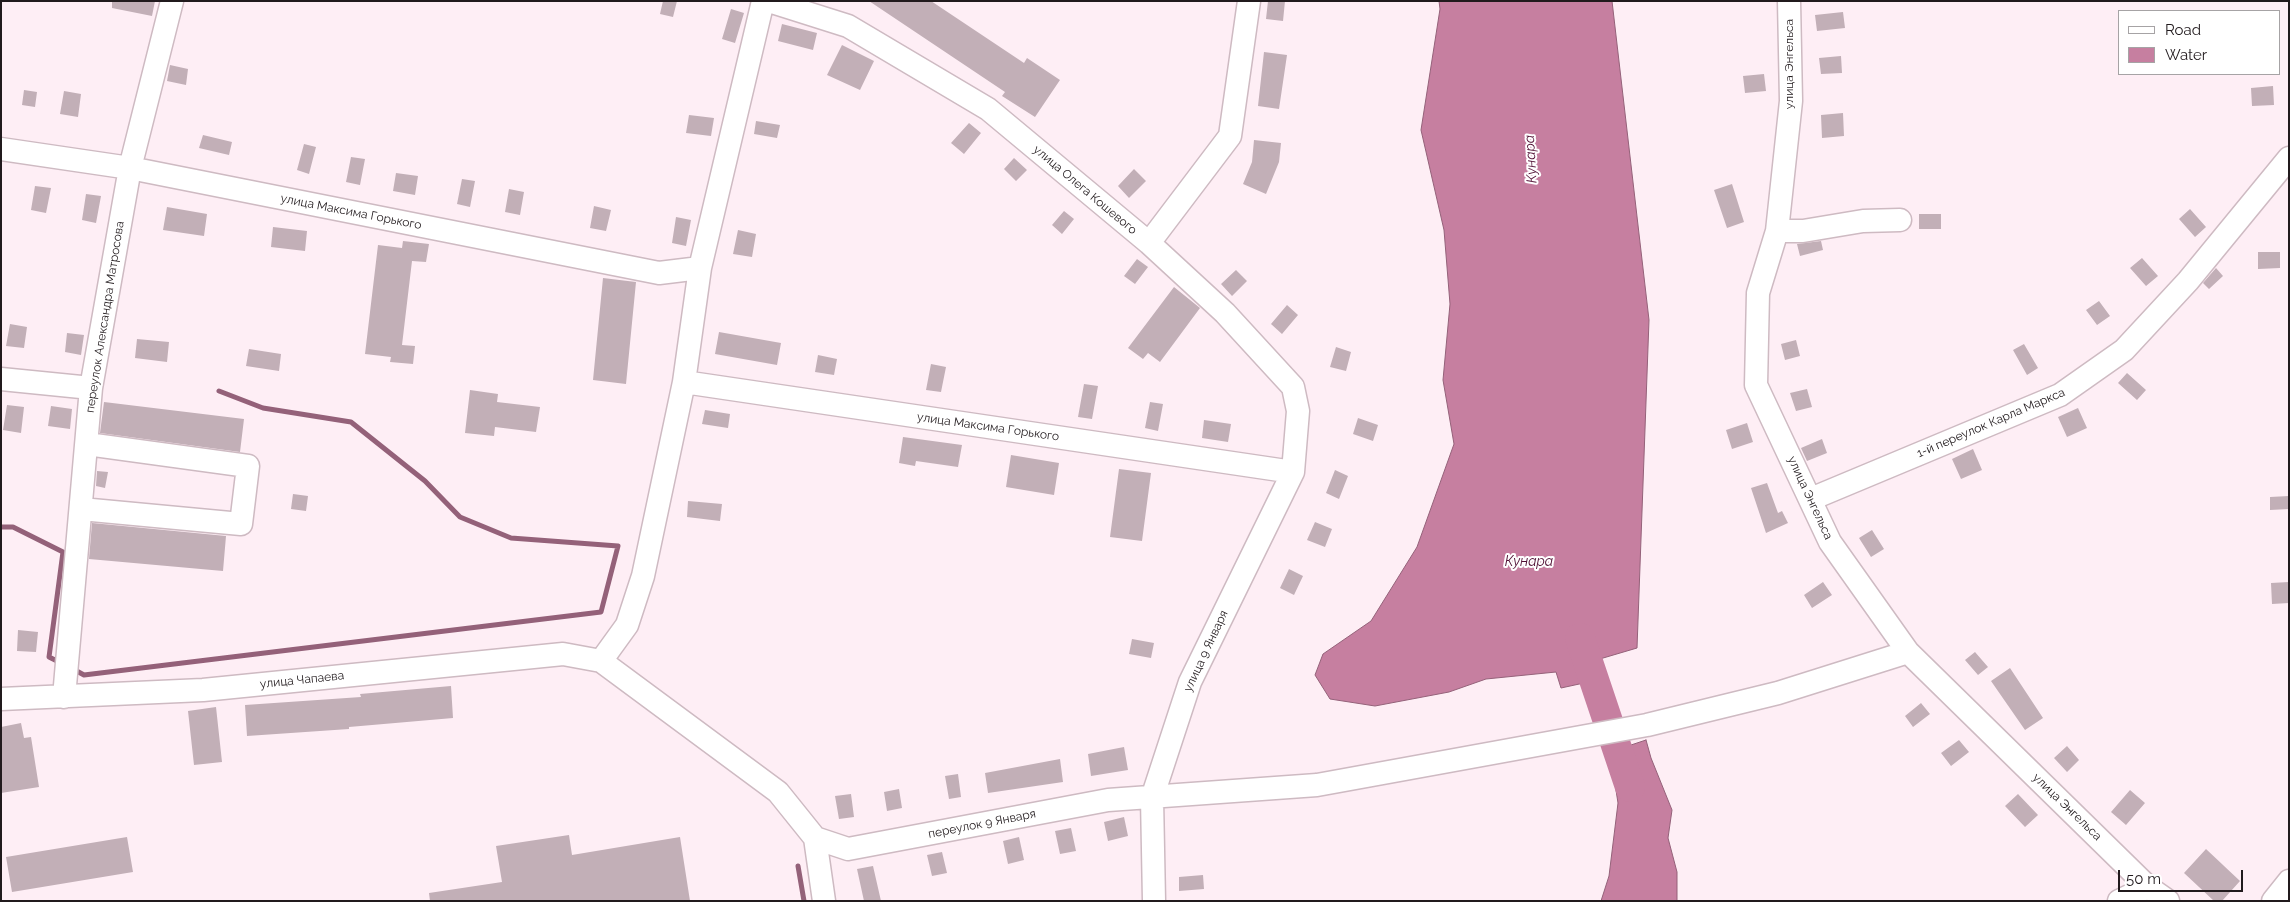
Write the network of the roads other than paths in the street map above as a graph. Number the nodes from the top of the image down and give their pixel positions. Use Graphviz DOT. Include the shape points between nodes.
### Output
graph roads {
  1 [pos="172,1"];
  2 [pos="763,1"];
  3 [pos="769,1"];
  4 [pos="1249,1"];
  5 [pos="1789,1"];
  6 [pos="1,148"];
  7 [pos="2289,158"];
  8 [pos="130,168"];
  9 [pos="1900,220"];
  10 [pos="1776,231"];
  11 [pos="1149,243"];
  12 [pos="700,268"];
  13 [pos="1,379"];
  14 [pos="684,382"];
  15 [pos="92,388"];
  16 [pos="86,444"];
  17 [pos="1293,472"];
  18 [pos="1811,499"];
  19 [pos="81,509"];
  20 [pos="1908,652"];
  21 [pos="601,661"];
  22 [pos="64,697"];
  23 [pos="1,698"];
  24 [pos="1152,798"];
  25 [pos="815,838"];
  26 [pos="2289,881"];
  27 [pos="2148,887"];
  28 [pos="824,901"];
  29 [pos="1154,901"];
  30 [pos="2119,901"];
  31 [pos="2168,901"];
  32 [pos="2273,901"];
  1 -- 8 [label="street, переулок Александра Матросова"];
  2 -- 12 [label="street"];
  3 -- 11 [label="street, улица Олега Кошевого" via="848,26 988,109"];
  4 -- 11 [label="street" via="1230,136"];
  5 -- 10 [label="street, улица Энгельса" via="1791,101"];
  6 -- 8 [label="street, улица Максима Горького"];
  7 -- 18 [label="street, 1-й переулок Карла Маркса" via="2188,281 2124,350 2060,395"];
  8 -- 12 [label="street, улица Максима Горького" via="659,273"];
  8 -- 15 [label="street, переулок Александра Матросова"];
  9 -- 10 [label="street"];
  10 -- 18 [label="street, улица Энгельса" via="1758,293 1756,385"];
  11 -- 17 [label="street, улица Олега Кошевого" via="1225,313 1293,387 1298,411"];
  12 -- 14 [label="street"];
  13 -- 15 [label="street"];
  14 -- 17 [label="street, улица Максима Горького"];
  14 -- 21 [label="street" via="643,576 627,625"];
  15 -- 16 [label="street, переулок Александра Матросова"];
  16 -- 19 [label="street, переулок Александра Матросова"];
  16 -- 19 [label="street" via="248,466 241,524"];
  17 -- 24 [label="street, улица 9 Января" via="1190,682"];
  18 -- 20 [label="street, улица Энгельса" via="1830,542"];
  19 -- 22 [label="street, переулок Александра Матросова"];
  20 -- 24 [label="street, переулок 9 Января" via="1778,693 1647,725 1317,785"];
  20 -- 27 [label="street, улица Энгельса"];
  21 -- 22 [label="street, улица Чапаева" via="563,654 203,690"];
  21 -- 25 [label="street" via="778,792"];
  22 -- 23 [label="street, улица Чапаева"];
  24 -- 25 [label="street, переулок 9 Января" via="1108,800 848,849"];
  24 -- 29 [label="street, улица 9 Января"];
  25 -- 28 [label="street"];
  26 -- 32 [label="street"];
  27 -- 30 [label="street"];
  27 -- 31 [label="street, улица Энгельса"];
}
